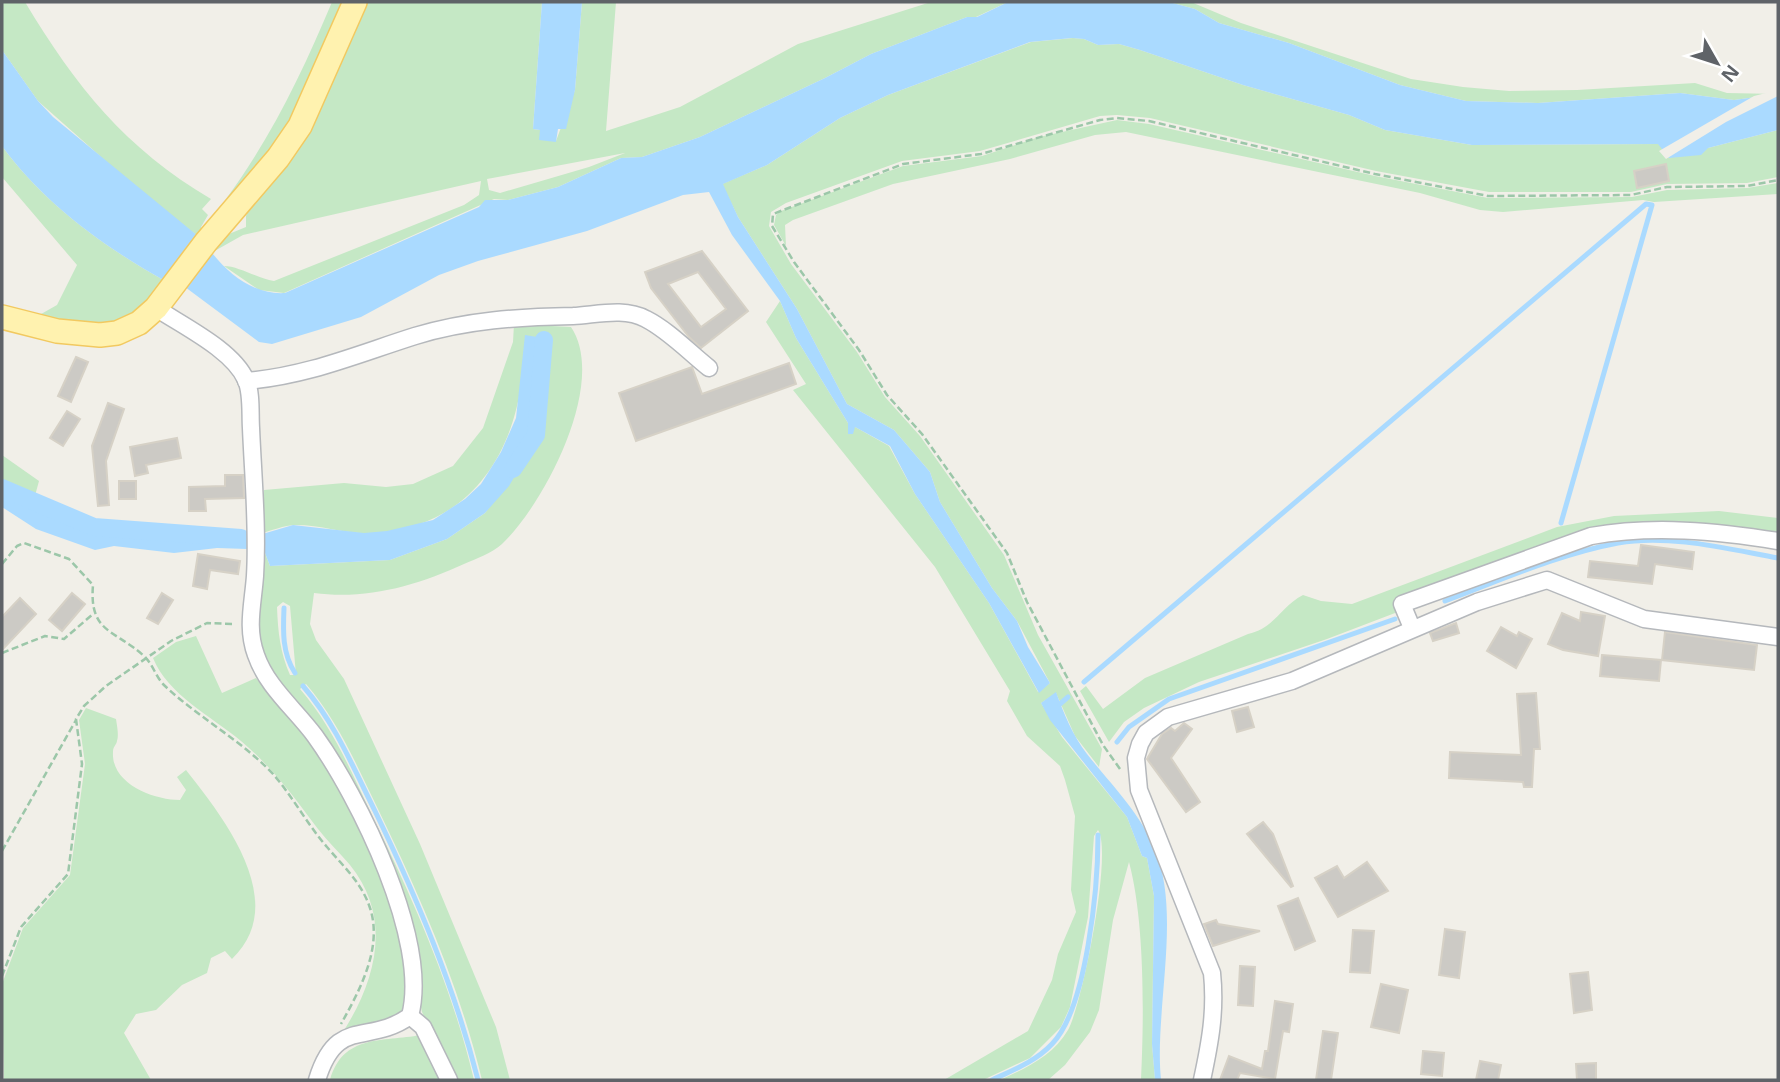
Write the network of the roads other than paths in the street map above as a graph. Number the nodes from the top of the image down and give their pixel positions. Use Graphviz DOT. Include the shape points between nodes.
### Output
graph roads {
  1 [pos="355,2"];
  2 [pos="156,308"];
  3 [pos="2,317"];
  4 [pos="709,368"];
  5 [pos="246,381"];
  6 [pos="1778,541"];
  7 [pos="1412,628"];
  8 [pos="1778,636"];
  9 [pos="410,1016"];
  10 [pos="317,1080"];
  11 [pos="449,1080"];
  12 [pos="1202,1080"];
  1 -- 2 [label="main road" via="300,125"];
  2 -- 3 [label="main road" via="139,323 100,335 57,331"];
  2 -- 5 [label="street" via="216,347"];
  4 -- 5 [label="street" via="658,327 629,313 473,322 296,375"];
  5 -- 9 [label="street" via="254,477 250,627 263,670 338,771 378,854 407,936 414,976"];
  6 -- 7 [label="street" via="1712,532 1614,532 1535,555 1402,604"];
  7 -- 8 [label="street" via="1547,580 1644,619"];
  7 -- 12 [label="street" via="1292,681 1168,717 1146,733 1140,744 1137,773 1143,803 1212,973 1212,1035"];
  9 -- 10 [label="street" via="398,1024 345,1037 332,1046"];
  9 -- 11 [label="street" via="423,1027"];
}
